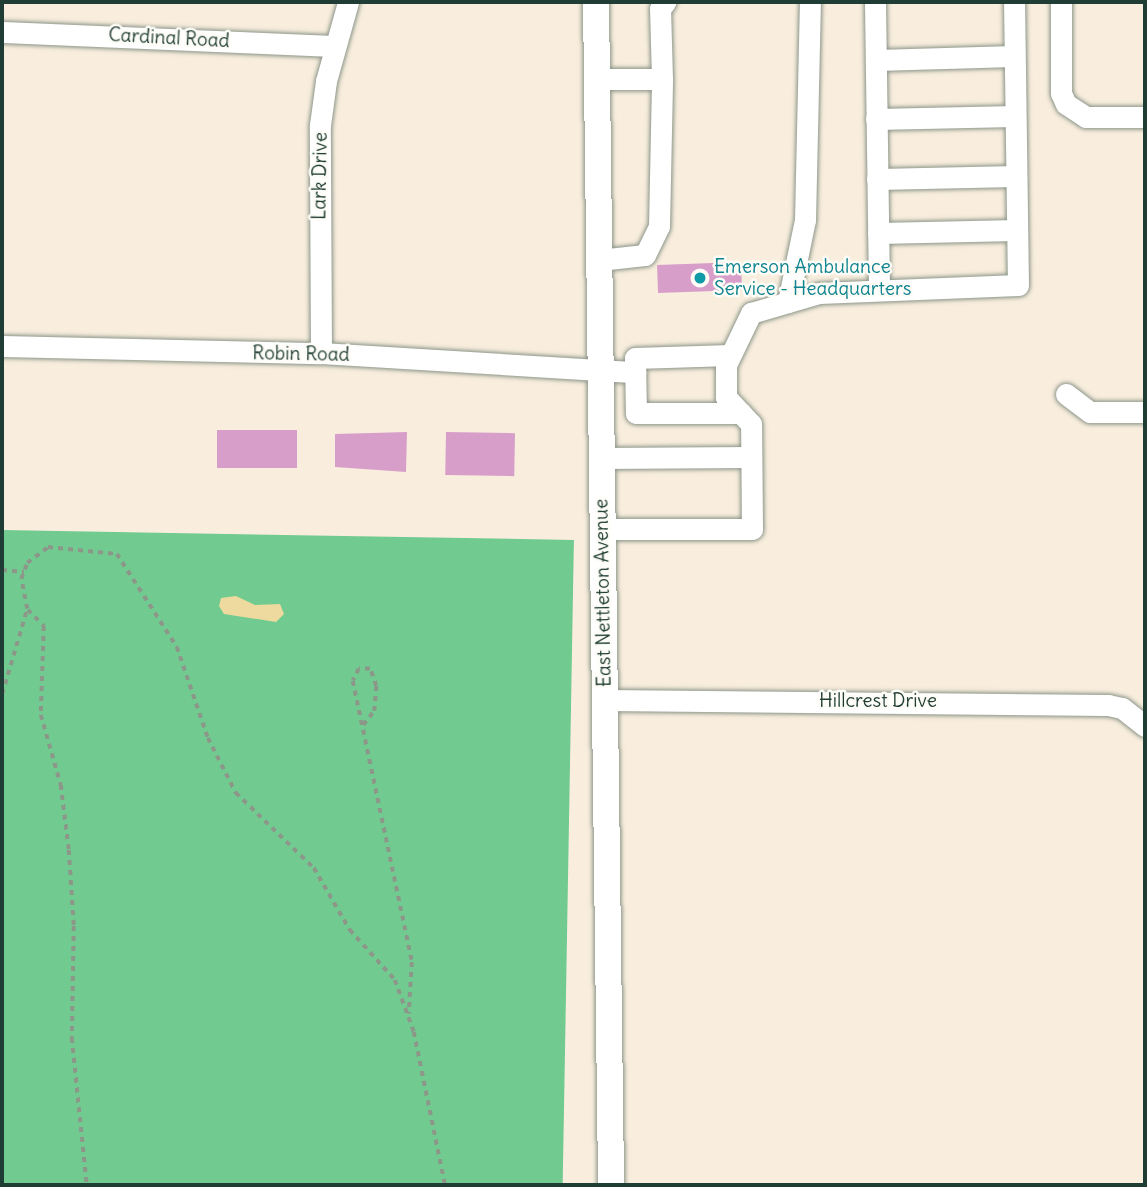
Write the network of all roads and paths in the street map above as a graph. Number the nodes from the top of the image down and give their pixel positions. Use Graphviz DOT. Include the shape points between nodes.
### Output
graph roads {
  1 [pos="348,2"];
  2 [pos="596,2"];
  3 [pos="665,2"];
  4 [pos="810,2"];
  5 [pos="875,2"];
  6 [pos="1014,2"];
  7 [pos="1061,2"];
  8 [pos="2,33"];
  9 [pos="335,46"];
  10 [pos="1014,56"];
  11 [pos="876,60"];
  12 [pos="597,79"];
  13 [pos="662,79"];
  14 [pos="1015,116"];
  15 [pos="1145,117"];
  16 [pos="876,119"];
  17 [pos="1016,176"];
  18 [pos="877,179"];
  19 [pos="1017,230"];
  20 [pos="878,233"];
  21 [pos="599,260"];
  22 [pos="879,288"];
  23 [pos="788,302"];
  24 [pos="2,346"];
  25 [pos="321,354"];
  26 [pos="730,355"];
  27 [pos="601,368"];
  28 [pos="635,372"];
  29 [pos="1066,394"];
  30 [pos="741,412"];
  31 [pos="1145,412"];
  32 [pos="751,457"];
  33 [pos="601,458"];
  34 [pos="602,529"];
  35 [pos="2,570"];
  36 [pos="24,572"];
  37 [pos="27,609"];
  38 [pos="2,694"];
  39 [pos="605,700"];
  40 [pos="363,725"];
  41 [pos="1145,726"];
  42 [pos="408,1016"];
  43 [pos="87,1185"];
  44 [pos="445,1185"];
  45 [pos="611,1185"];
  1 -- 9 [label="street, Lark Drive"];
  2 -- 12 [label="main road, East Nettleton Avenue"];
  3 -- 13 [label="street" via="660,9"];
  4 -- 23 [label="street" via="806,220"];
  5 -- 11 [label="street"];
  6 -- 10 [label="street"];
  7 -- 15 [label="street" via="1061,93 1066,104 1086,117"];
  8 -- 9 [label="street, Cardinal Road"];
  9 -- 25 [label="street, Lark Drive" via="326,81 318,161"];
  10 -- 11 [label="street"];
  10 -- 14 [label="street"];
  11 -- 16 [label="street"];
  12 -- 13 [label="street"];
  12 -- 21 [label="main road, East Nettleton Avenue"];
  13 -- 21 [label="street" via="659,226 645,255"];
  14 -- 16 [label="street"];
  14 -- 17 [label="street"];
  16 -- 18 [label="street"];
  17 -- 18 [label="street"];
  17 -- 19 [label="street"];
  18 -- 20 [label="street"];
  19 -- 20 [label="street"];
  19 -- 22 [label="street" via="1018,285"];
  20 -- 22 [label="street"];
  21 -- 27 [label="main road, East Nettleton Avenue"];
  22 -- 23 [label="street" via="819,293"];
  23 -- 26 [label="street" via="751,313"];
  24 -- 25 [label="street, Robin Road"];
  25 -- 27 [label="street, Robin Road"];
  26 -- 28 [label="street" via="635,358"];
  26 -- 30 [label="street" via="726,397"];
  27 -- 28 [label="street, Robin Road"];
  27 -- 33 [label="main road, East Nettleton Avenue"];
  28 -- 30 [label="street" via="636,413"];
  29 -- 31 [label="street" via="1090,412"];
  30 -- 32 [label="street" via="751,424"];
  32 -- 33 [label="street"];
  32 -- 34 [label="street" via="752,529"];
  33 -- 34 [label="main road, East Nettleton Avenue"];
  34 -- 39 [label="main road, East Nettleton Avenue"];
  35 -- 36 [label="path"];
  36 -- 37 [label="path"];
  36 -- 42 [label="path" via="27,563 48,547 117,554 177,647 208,738 236,793 314,868 350,930 395,980"];
  37 -- 38 [label="path"];
  37 -- 43 [label="path" via="44,626 41,715 61,785 69,850 74,926 72,1038"];
  39 -- 41 [label="street, Hillcrest Drive" via="1108,705 1122,708"];
  39 -- 45 [label="main road, East Nettleton Avenue"];
  40 -- 40 [label="path" via="352,681 359,669 370,669 376,686 374,710"];
  40 -- 42 [label="path" via="412,962"];
  42 -- 44 [label="path"];
}
